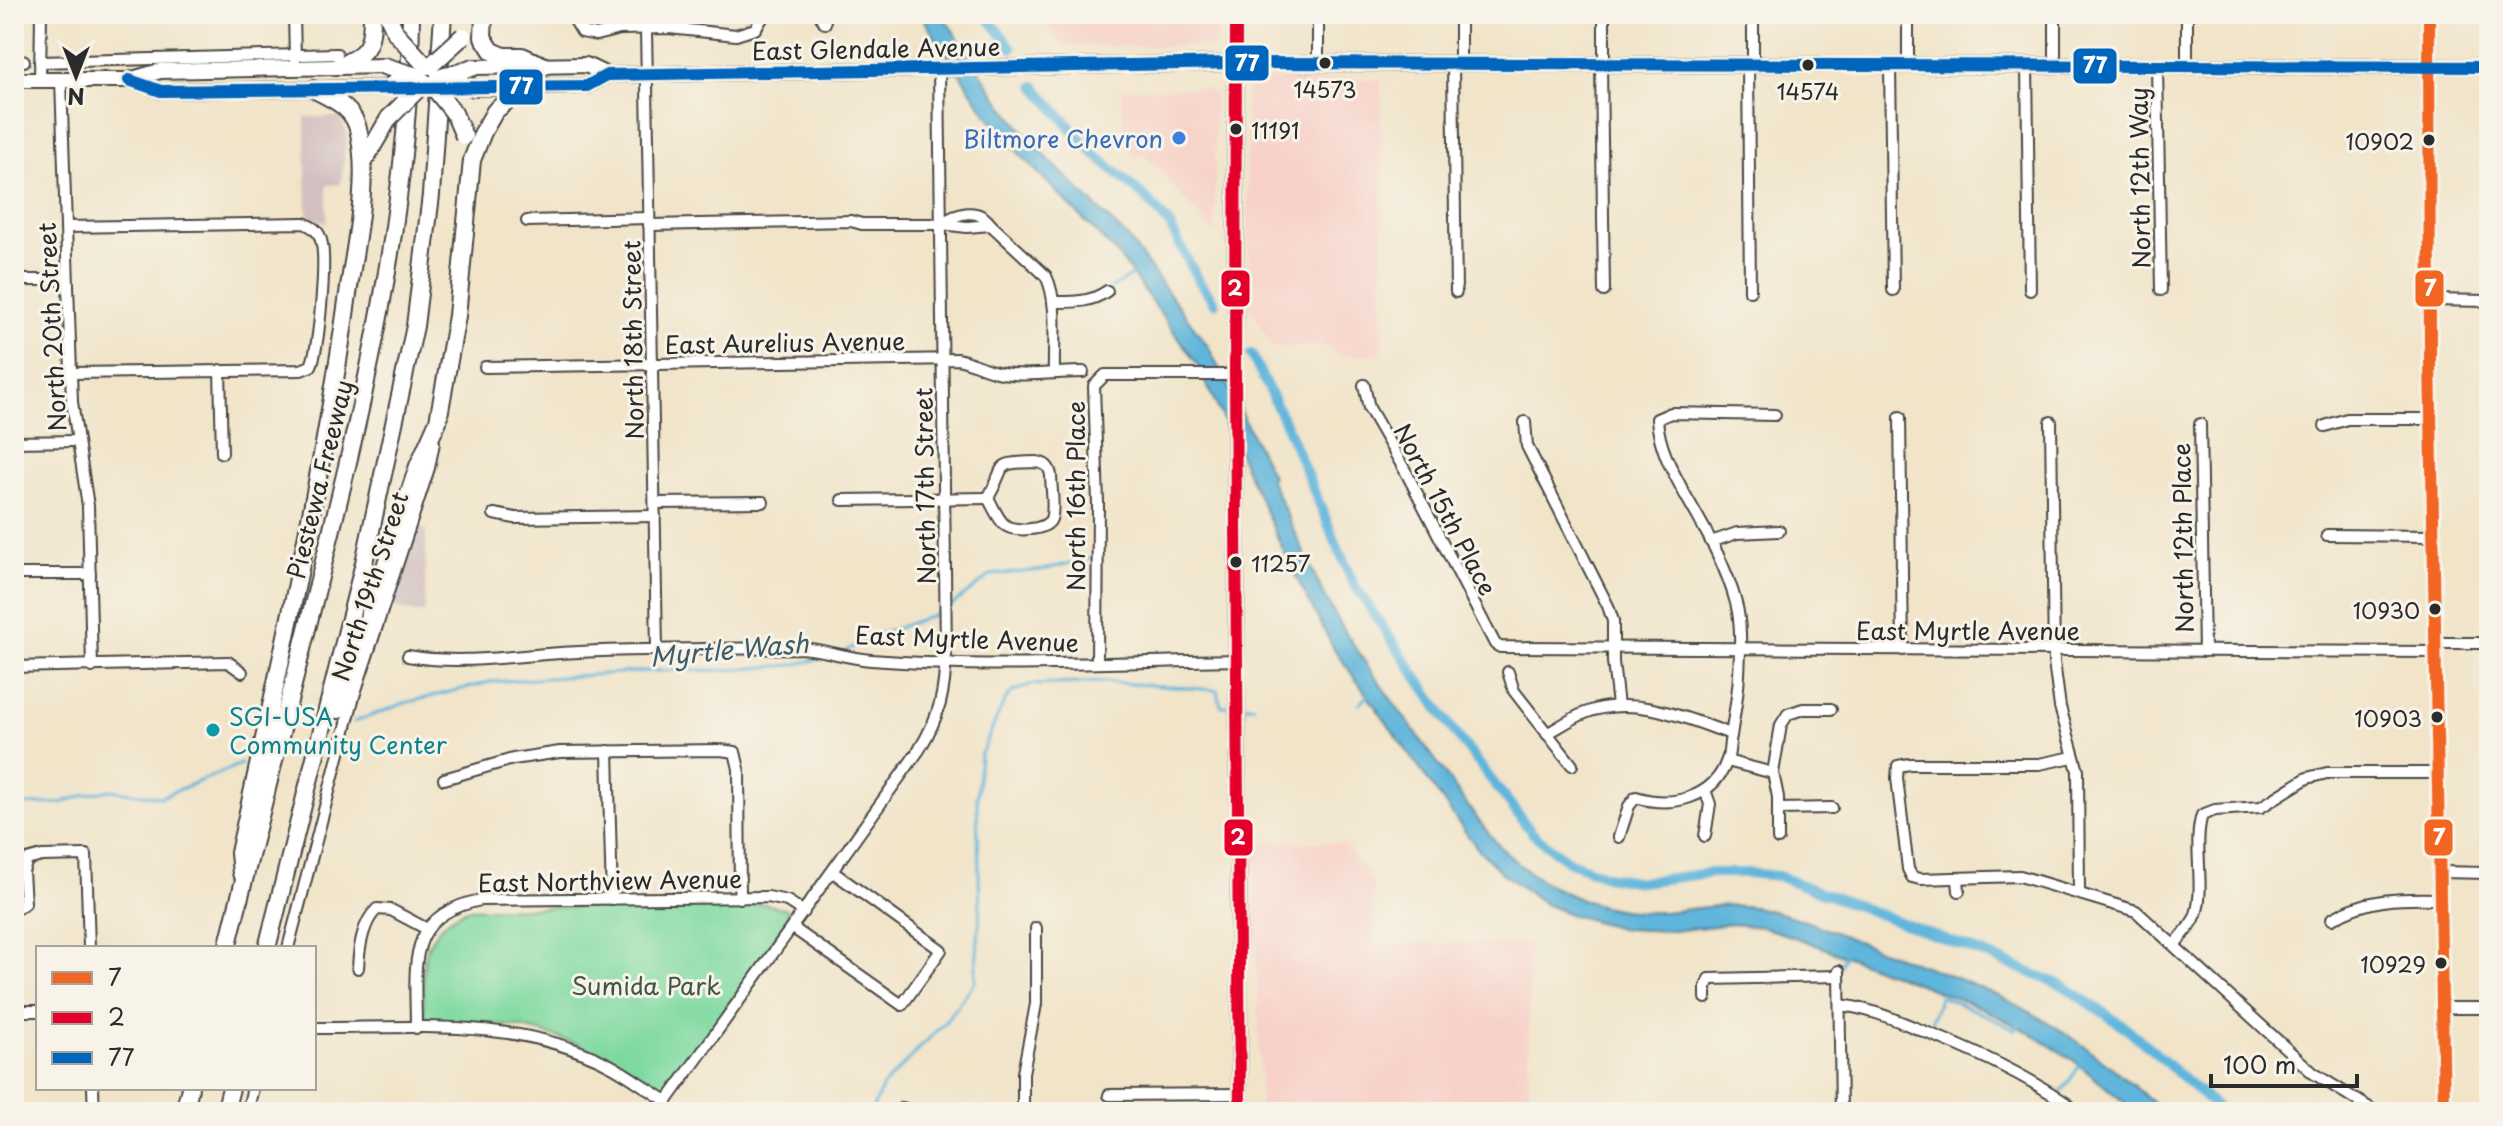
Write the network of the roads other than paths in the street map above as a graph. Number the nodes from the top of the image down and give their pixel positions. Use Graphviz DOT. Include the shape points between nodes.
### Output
graph roads {
  1 [pos="41,14"];
  2 [pos="294,14"];
  3 [pos="372,14"];
  4 [pos="387,14"];
  5 [pos="411,14"];
  6 [pos="443,14"];
  7 [pos="476,14"];
  8 [pos="484,14"];
  9 [pos="571,14"];
  10 [pos="765,14"];
  11 [pos="1236,14"];
  12 [pos="1318,14"];
  13 [pos="1460,14"];
  14 [pos="1604,14"];
  15 [pos="1753,14"];
  16 [pos="1908,14"];
  17 [pos="2055,14"];
  18 [pos="2187,14"];
  19 [pos="2429,14"];
  20 [pos="646,29"];
  21 [pos="338,60"];
  22 [pos="295,61"];
  23 [pos="40,62"];
  24 [pos="1235,63"];
  25 [pos="1318,64"];
  26 [pos="1456,64"];
  27 [pos="1602,64"];
  28 [pos="1751,64"];
  29 [pos="2027,65"];
  30 [pos="384,66"];
  31 [pos="545,66"];
  32 [pos="1890,66"];
  33 [pos="1908,66"];
  34 [pos="2055,66"];
  35 [pos="2157,66"];
  36 [pos="2187,66"];
  37 [pos="474,67"];
  38 [pos="2430,67"];
  39 [pos="2489,67"];
  40 [pos="946,68"];
  41 [pos="646,74"];
  42 [pos="607,75"];
  43 [pos="427,77"];
  44 [pos="14,80"];
  45 [pos="40,80"];
  46 [pos="61,80"];
  47 [pos="129,80"];
  48 [pos="545,86"];
  49 [pos="385,88"];
  50 [pos="475,88"];
  51 [pos="313,89"];
  52 [pos="472,160"];
  53 [pos="363,163"];
  54 [pos="527,221"];
  55 [pos="649,221"];
  56 [pos="941,224"];
  57 [pos="66,227"];
  58 [pos="14,280"];
  59 [pos="66,280"];
  60 [pos="1893,290"];
  61 [pos="2030,290"];
  62 [pos="2161,290"];
  63 [pos="1107,291"];
  64 [pos="1604,291"];
  65 [pos="1750,291"];
  66 [pos="1456,292"];
  67 [pos="2430,300"];
  68 [pos="2489,301"];
  69 [pos="1053,302"];
  70 [pos="943,359"];
  71 [pos="654,364"];
  72 [pos="485,367"];
  73 [pos="220,370"];
  74 [pos="1235,370"];
  75 [pos="1054,372"];
  76 [pos="1083,372"];
  77 [pos="70,373"];
  78 [pos="1364,385"];
  79 [pos="1775,415"];
  80 [pos="1900,417"];
  81 [pos="2432,419"];
  82 [pos="438,421"];
  83 [pos="1525,422"];
  84 [pos="2051,422"];
  85 [pos="2200,424"];
  86 [pos="2325,426"];
  87 [pos="77,441"];
  88 [pos="14,442"];
  89 [pos="222,453"];
  90 [pos="944,498"];
  91 [pos="988,498"];
  92 [pos="842,500"];
  93 [pos="763,502"];
  94 [pos="655,503"];
  95 [pos="494,514"];
  96 [pos="655,516"];
  97 [pos="1779,531"];
  98 [pos="2327,535"];
  99 [pos="2435,536"];
  100 [pos="1711,542"];
  101 [pos="14,574"];
  102 [pos="90,574"];
  103 [pos="2489,643"];
  104 [pos="1500,647"];
  105 [pos="2436,647"];
  106 [pos="1613,649"];
  107 [pos="657,650"];
  108 [pos="1740,650"];
  109 [pos="1903,650"];
  110 [pos="2054,651"];
  111 [pos="2204,651"];
  112 [pos="408,656"];
  113 [pos="1237,660"];
  114 [pos="1097,662"];
  115 [pos="946,663"];
  116 [pos="14,667"];
  117 [pos="92,667"];
  118 [pos="242,672"];
  119 [pos="1508,672"];
  120 [pos="1618,706"];
  121 [pos="1831,709"];
  122 [pos="1547,734"];
  123 [pos="1731,734"];
  124 [pos="608,751"];
  125 [pos="2073,757"];
  126 [pos="1727,761"];
  127 [pos="1572,765"];
  128 [pos="1773,773"];
  129 [pos="2438,773"];
  130 [pos="444,779"];
  131 [pos="1705,790"];
  132 [pos="1832,808"];
  133 [pos="1779,809"];
  134 [pos="1705,836"];
  135 [pos="1619,837"];
  136 [pos="1778,839"];
  137 [pos="833,872"];
  138 [pos="2439,872"];
  139 [pos="2489,873"];
  140 [pos="1958,879"];
  141 [pos="281,890"];
  142 [pos="242,891"];
  143 [pos="1959,891"];
  144 [pos="2079,893"];
  145 [pos="740,898"];
  146 [pos="612,899"];
  147 [pos="2440,899"];
  148 [pos="14,910"];
  149 [pos="804,912"];
  150 [pos="2332,919"];
  151 [pos="793,928"];
  152 [pos="1036,928"];
  153 [pos="427,929"];
  154 [pos="2174,945"];
  155 [pos="89,946"];
  156 [pos="228,946"];
  157 [pos="267,946"];
  158 [pos="289,946"];
  159 [pos="358,968"];
  160 [pos="1706,998"];
  161 [pos="1840,1005"];
  162 [pos="2442,1008"];
  163 [pos="2489,1008"];
  164 [pos="14,1011"];
  165 [pos="36,1011"];
  166 [pos="316,1028"];
  167 [pos="416,1028"];
  168 [pos="93,1090"];
  169 [pos="190,1090"];
  170 [pos="230,1090"];
  171 [pos="252,1090"];
  172 [pos="1240,1094"];
  173 [pos="1109,1095"];
  174 [pos="667,1101"];
  175 [pos="94,1112"];
  176 [pos="184,1112"];
  177 [pos="225,1112"];
  178 [pos="247,1112"];
  179 [pos="659,1112"];
  180 [pos="899,1112"];
  181 [pos="914,1112"];
  182 [pos="1023,1112"];
  183 [pos="1240,1112"];
  184 [pos="1841,1112"];
  185 [pos="2078,1112"];
  186 [pos="2376,1112"];
  187 [pos="2444,1112"];
  1 -- 23 [label="street"];
  2 -- 22 [label="street"];
  3 -- 21 [label="highway" via="366,49 358,58"];
  4 -- 43 [label="highway, bridge"];
  5 -- 142 [label="highway, Piestewa Freeway" via="400,189 377,335"];
  6 -- 141 [label="highway" via="431,195 415,326 364,563"];
  7 -- 43 [label="highway, bridge"];
  8 -- 31 [label="highway" via="483,37 492,51"];
  9 -- 20 [label="street" via="585,34"];
  10 -- 20 [label="street" via="755,29 736,35"];
  11 -- 24 [label="main road"];
  12 -- 25 [label="street"];
  13 -- 26 [label="street"];
  14 -- 27 [label="street"];
  15 -- 28 [label="street"];
  16 -- 33 [label="street"];
  17 -- 34 [label="street"];
  18 -- 36 [label="street"];
  19 -- 38 [label="street"];
  20 -- 41 [label="street, North 18th Street"];
  21 -- 22 [label="main road"];
  21 -- 30 [label="main road"];
  22 -- 23 [label="street"];
  22 -- 47 [label="main road" via="160,71"];
  23 -- 45 [label="street"];
  24 -- 25 [label="main road, East Glendale Avenue"];
  24 -- 40 [label="main road, East Glendale Avenue"];
  24 -- 74 [label="main road"];
  25 -- 26 [label="main road, East Glendale Avenue"];
  26 -- 27 [label="main road, East Glendale Avenue"];
  26 -- 66 [label="street"];
  27 -- 28 [label="main road, East Glendale Avenue"];
  27 -- 64 [label="street"];
  28 -- 32 [label="main road, East Glendale Avenue"];
  28 -- 65 [label="street"];
  29 -- 33 [label="main road, East Glendale Avenue"];
  29 -- 34 [label="main road, East Glendale Avenue"];
  29 -- 61 [label="street"];
  30 -- 43 [label="highway, bridge"];
  31 -- 37 [label="main road, East Glendale Avenue"];
  31 -- 42 [label="main road, East Glendale Avenue" via="586,65"];
  32 -- 33 [label="main road, East Glendale Avenue"];
  32 -- 60 [label="street"];
  34 -- 35 [label="main road, East Glendale Avenue"];
  35 -- 36 [label="main road, East Glendale Avenue"];
  35 -- 62 [label="street, North 12th Way"];
  36 -- 38 [label="main road, East Glendale Avenue"];
  37 -- 43 [label="highway, bridge"];
  38 -- 39 [label="main road, East Glendale Avenue"];
  38 -- 67 [label="street"];
  40 -- 41 [label="main road, East Glendale Avenue"];
  40 -- 56 [label="street, North 17th Street"];
  41 -- 42 [label="main road, East Glendale Avenue"];
  41 -- 55 [label="street, North 18th Street"];
  42 -- 48 [label="main road, East Glendale Avenue" via="587,86"];
  43 -- 49 [label="highway, bridge"];
  43 -- 50 [label="highway, bridge"];
  43 -- 52 [label="highway, bridge" via="454,113"];
  43 -- 53 [label="highway, bridge" via="389,118"];
  44 -- 45 [label="main road"];
  45 -- 46 [label="main road"];
  46 -- 47 [label="main road"];
  46 -- 57 [label="street, North 20th Street"];
  47 -- 51 [label="main road" via="161,91"];
  48 -- 50 [label="main road, East Glendale Avenue"];
  48 -- 52 [label="highway" via="511,98 495,111"];
  49 -- 51 [label="main road"];
  51 -- 53 [label="highway" via="352,115"];
  52 -- 82 [label="highway" via="457,316"];
  53 -- 142 [label="highway" via="334,392 239,853"];
  54 -- 55 [label="street"];
  55 -- 56 [label="street"];
  55 -- 71 [label="street, North 18th Street"];
  56 -- 69 [label="street" via="991,225 1040,269"];
  56 -- 70 [label="street, North 17th Street"];
  57 -- 59 [label="street, North 20th Street"];
  57 -- 73 [label="street" via="304,223 315,228 321,240 322,292 311,366"];
  58 -- 59 [label="street"];
  59 -- 77 [label="street, North 20th Street"];
  63 -- 69 [label="street" via="1086,302"];
  67 -- 68 [label="street"];
  67 -- 81 [label="street"];
  69 -- 75 [label="street, North 16th Place"];
  70 -- 71 [label="street, East Aurelius Avenue"];
  70 -- 75 [label="street, East Aurelius Avenue" via="1005,373"];
  70 -- 90 [label="street, North 17th Street"];
  71 -- 72 [label="street, East Aurelius Avenue"];
  71 -- 94 [label="street, North 18th Street"];
  73 -- 77 [label="street"];
  73 -- 89 [label="street"];
  74 -- 113 [label="main road"];
  74 -- 114 [label="street, North 16th Place" via="1105,375 1094,386"];
  75 -- 76 [label="street, East Aurelius Avenue"];
  77 -- 87 [label="street, North 20th Street"];
  78 -- 104 [label="street, North 15th Place" via="1369,408"];
  79 -- 100 [label="street" via="1671,413 1657,419 1662,452"];
  80 -- 109 [label="street"];
  81 -- 86 [label="street" via="2347,419"];
  81 -- 99 [label="street"];
  82 -- 141 [label="highway" via="342,694 305,834"];
  82 -- 158 [label="street, North 19th Street" via="429,468 354,696"];
  83 -- 106 [label="street" via="1527,446 1608,606"];
  84 -- 110 [label="street"];
  85 -- 111 [label="street, North 12th Place"];
  87 -- 88 [label="street"];
  87 -- 102 [label="street, North 20th Street" via="88,506"];
  90 -- 91 [label="street"];
  90 -- 92 [label="street"];
  90 -- 115 [label="street, North 17th Street"];
  91 -- 91 [label="street" via="1001,467 1008,463 1037,462 1050,469 1051,518 1046,526 1008,527"];
  93 -- 94 [label="street"];
  94 -- 96 [label="street, North 18th Street"];
  95 -- 96 [label="street"];
  96 -- 107 [label="street, North 18th Street"];
  97 -- 100 [label="street" via="1737,533"];
  98 -- 99 [label="street"];
  99 -- 105 [label="street"];
  100 -- 108 [label="street" via="1737,607"];
  101 -- 102 [label="street"];
  102 -- 117 [label="street, North 20th Street"];
  103 -- 105 [label="street, East Myrtle Avenue"];
  104 -- 106 [label="street, East Myrtle Avenue"];
  105 -- 111 [label="street, East Myrtle Avenue"];
  105 -- 129 [label="street"];
  106 -- 108 [label="street, East Myrtle Avenue"];
  106 -- 120 [label="street"];
  107 -- 112 [label="street, East Myrtle Avenue"];
  107 -- 115 [label="street, East Myrtle Avenue" via="813,649 869,660"];
  108 -- 109 [label="street, East Myrtle Avenue"];
  108 -- 123 [label="street"];
  109 -- 110 [label="street, East Myrtle Avenue"];
  110 -- 111 [label="street, East Myrtle Avenue"];
  110 -- 125 [label="street"];
  113 -- 114 [label="street, East Myrtle Avenue"];
  113 -- 172 [label="main road"];
  114 -- 115 [label="street, East Myrtle Avenue"];
  115 -- 137 [label="street, North 17th Street" via="941,707 931,731"];
  116 -- 117 [label="street"];
  117 -- 118 [label="street" via="228,662"];
  119 -- 122 [label="street" via="1514,691"];
  120 -- 122 [label="street" via="1582,714"];
  120 -- 123 [label="street" via="1651,708"];
  121 -- 128 [label="street" via="1788,714 1781,725"];
  122 -- 127 [label="street"];
  123 -- 126 [label="street"];
  124 -- 130 [label="street" via="525,757"];
  124 -- 145 [label="street" via="735,752"];
  124 -- 146 [label="street"];
  125 -- 140 [label="street" via="2039,764 1898,766 1912,877"];
  125 -- 144 [label="street" via="2078,771"];
  126 -- 128 [label="street"];
  126 -- 131 [label="street"];
  128 -- 133 [label="street"];
  129 -- 138 [label="street"];
  129 -- 154 [label="street" via="2327,773 2307,778 2261,807 2202,815 2195,917"];
  131 -- 134 [label="street" via="1710,804"];
  131 -- 135 [label="street" via="1684,800 1636,797"];
  132 -- 133 [label="street"];
  133 -- 136 [label="street"];
  137 -- 149 [label="street, North 17th Street"];
  137 -- 151 [label="street" via="941,950 902,1005"];
  138 -- 139 [label="street"];
  138 -- 147 [label="street"];
  140 -- 143 [label="street"];
  140 -- 144 [label="street" via="2020,876"];
  141 -- 157 [label="highway"];
  142 -- 156 [label="highway, Piestewa Freeway"];
  144 -- 154 [label="street" via="2136,911"];
  145 -- 146 [label="street, East Northview Avenue"];
  145 -- 149 [label="street, East Northview Avenue" via="787,901"];
  146 -- 153 [label="street, East Northview Avenue" via="481,900 452,909"];
  147 -- 150 [label="street" via="2371,901"];
  147 -- 162 [label="street"];
  148 -- 155 [label="street" via="25,903 27,860 86,855"];
  149 -- 151 [label="street, North 17th Street"];
  151 -- 174 [label="street, North 17th Street" via="732,1020"];
  152 -- 182 [label="street" via="1036,1004 1023,1073"];
  153 -- 159 [label="street" via="391,910 377,909 366,925"];
  153 -- 167 [label="street" via="416,952"];
  154 -- 186 [label="street" via="2313,1073"];
  160 -- 161 [label="street" via="1709,979 1839,972"];
  161 -- 184 [label="street"];
  161 -- 185 [label="street" via="1861,1007 1965,1047"];
  162 -- 163 [label="street"];
  162 -- 187 [label="street"];
  164 -- 165 [label="street"];
  166 -- 167 [label="street"];
  167 -- 174 [label="street" via="479,1029 552,1042 609,1065"];
  168 -- 175 [label="street"];
  169 -- 176 [label="highway"];
  170 -- 177 [label="highway"];
  171 -- 178 [label="street"];
  172 -- 173 [label="street"];
  172 -- 183 [label="main road"];
  174 -- 179 [label="street, North 17th Street"];
  180 -- 181 [label="street"];
}
